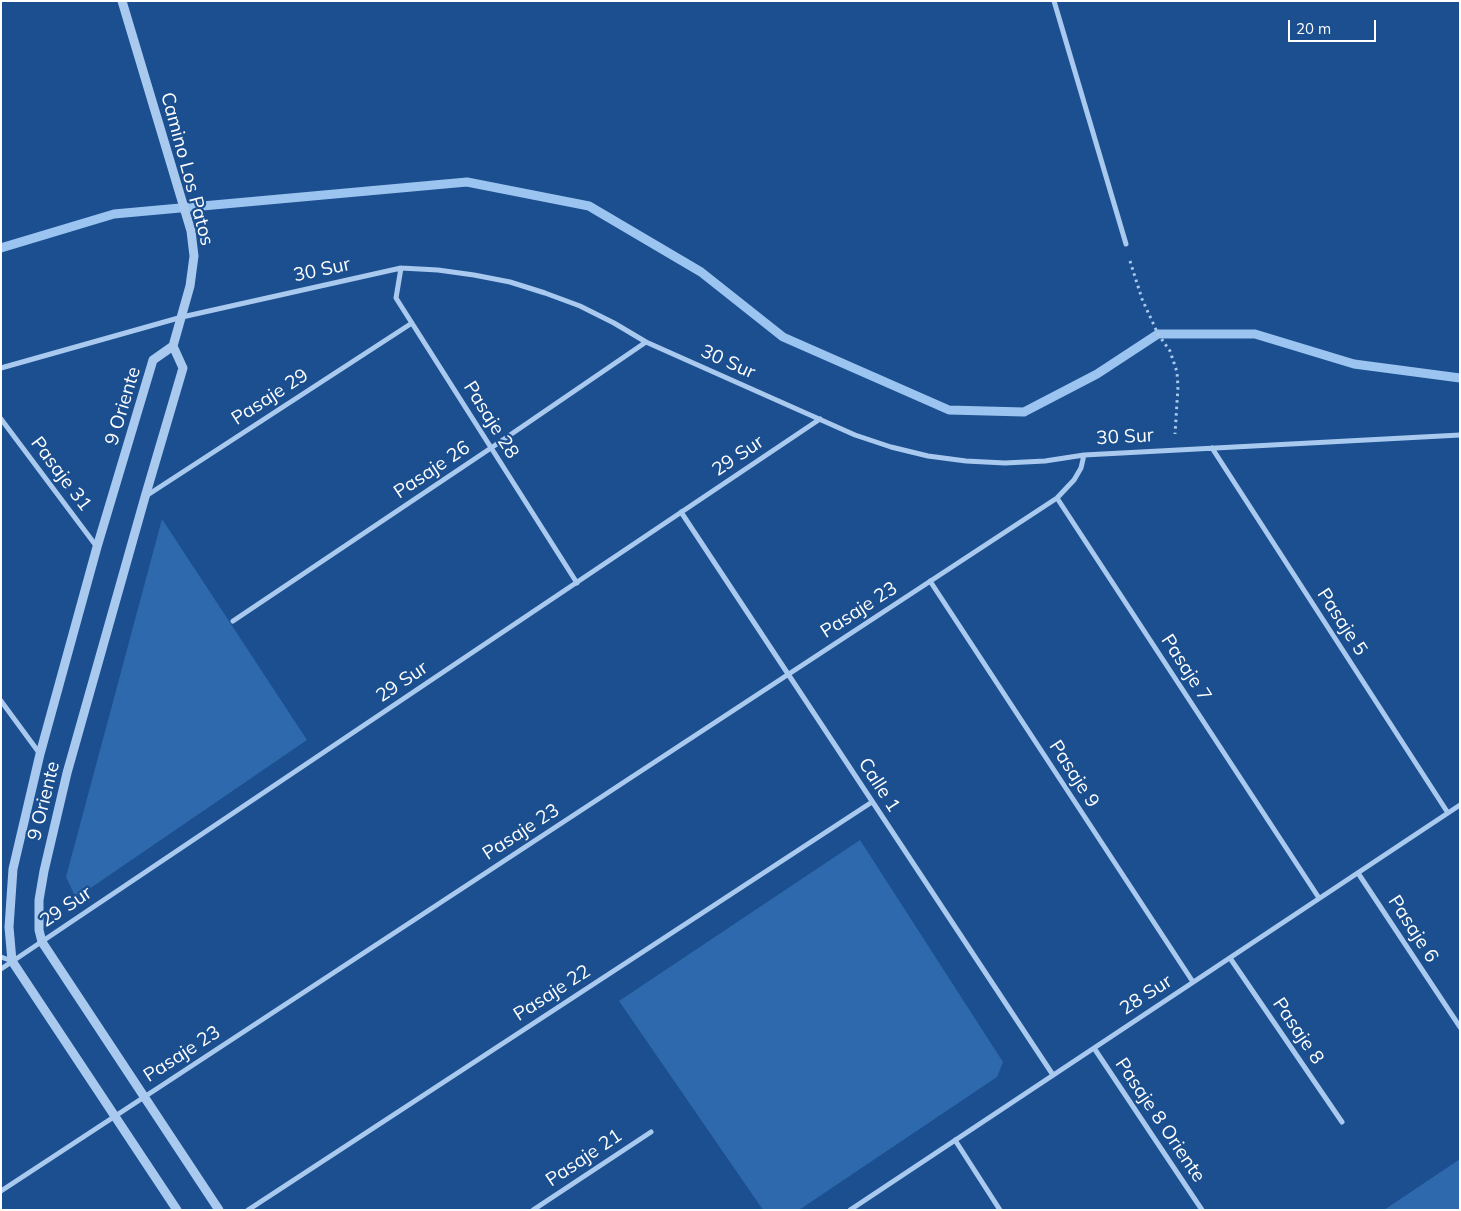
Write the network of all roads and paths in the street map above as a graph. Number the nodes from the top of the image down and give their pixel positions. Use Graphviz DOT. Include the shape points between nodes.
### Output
graph roads {
  1 [pos="122,1"];
  2 [pos="1054,1"];
  3 [pos="1126,244"];
  4 [pos="401,268"];
  5 [pos="182,316"];
  6 [pos="412,323"];
  7 [pos="646,342"];
  8 [pos="173,346"];
  9 [pos="1,368"];
  10 [pos="1,419"];
  11 [pos="820,419"];
  12 [pos="1460,435"];
  13 [pos="491,448"];
  14 [pos="1212,448"];
  15 [pos="1175,450"];
  16 [pos="1084,455"];
  17 [pos="145,496"];
  18 [pos="1057,498"];
  19 [pos="681,512"];
  20 [pos="97,547"];
  21 [pos="930,581"];
  22 [pos="576,583"];
  23 [pos="233,621"];
  24 [pos="788,674"];
  25 [pos="1,701"];
  26 [pos="40,754"];
  27 [pos="872,802"];
  28 [pos="1460,805"];
  29 [pos="1448,813"];
  30 [pos="1358,873"];
  31 [pos="1320,898"];
  32 [pos="42,942"];
  33 [pos="1,957"];
  34 [pos="1230,958"];
  35 [pos="12,961"];
  36 [pos="1,969"];
  37 [pos="1193,982"];
  38 [pos="1460,1027"];
  39 [pos="1094,1048"];
  40 [pos="1052,1075"];
  41 [pos="144,1097"];
  42 [pos="115,1116"];
  43 [pos="1342,1122"];
  44 [pos="650,1132"];
  45 [pos="955,1140"];
  46 [pos="1,1191"];
  47 [pos="177,1210"];
  48 [pos="219,1210"];
  49 [pos="248,1210"];
  50 [pos="533,1210"];
  51 [pos="850,1210"];
  52 [pos="1000,1210"];
  53 [pos="1202,1210"];
  1 -- 5 [label="street, Camino Los Patos" via="190,231 194,256"];
  2 -- 3 [label="street"];
  3 -- 15 [label="path" via="1142,299 1158,334 1170,351 1176,372"];
  4 -- 5 [label="street, 30 Sur"];
  4 -- 6 [label="street, Pasaje 28" via="396,298"];
  4 -- 7 [label="street, 30 Sur" via="438,270 510,282 580,306"];
  5 -- 8 [label="street, Camino Los Patos"];
  5 -- 9 [label="street, 30 Sur"];
  6 -- 13 [label="street, Pasaje 28"];
  6 -- 17 [label="street, Pasaje 29"];
  7 -- 11 [label="street, 30 Sur"];
  7 -- 13 [label="street, Pasaje 26"];
  8 -- 17 [label="street, 9 Oriente" via="183,368"];
  8 -- 20 [label="street, 9 Oriente" via="153,360"];
  10 -- 20 [label="street, Pasaje 31"];
  11 -- 16 [label="street, 30 Sur" via="891,447 957,460 1006,463"];
  11 -- 19 [label="street, 29 Sur"];
  12 -- 14 [label="street, 30 Sur"];
  13 -- 22 [label="street, Pasaje 28"];
  13 -- 23 [label="street, Pasaje 26"];
  14 -- 15 [label="street, 30 Sur"];
  14 -- 29 [label="street, Pasaje 5"];
  15 -- 16 [label="street, 30 Sur"];
  16 -- 18 [label="street" via="1074,480"];
  17 -- 32 [label="street, 9 Oriente" via="67,773 44,871 38,930"];
  18 -- 21 [label="street, Pasaje 23"];
  18 -- 31 [label="street, Pasaje 7"];
  19 -- 22 [label="street, 29 Sur"];
  19 -- 24 [label="street, Calle 1"];
  20 -- 26 [label="street, 9 Oriente"];
  21 -- 24 [label="street, Pasaje 23"];
  21 -- 37 [label="street, Pasaje 9"];
  22 -- 32 [label="street, 29 Sur"];
  24 -- 27 [label="street, Calle 1"];
  24 -- 41 [label="street, Pasaje 23"];
  25 -- 26 [label="street"];
  26 -- 35 [label="street, 9 Oriente" via="13,868 9,927"];
  27 -- 40 [label="street, Calle 1"];
  27 -- 49 [label="street, Pasaje 22"];
  28 -- 29 [label="street, 28 Sur"];
  29 -- 30 [label="street, 28 Sur"];
  30 -- 31 [label="street, 28 Sur"];
  30 -- 38 [label="street, Pasaje 6"];
  31 -- 34 [label="street, 28 Sur"];
  32 -- 35 [label="street, 29 Sur"];
  32 -- 41 [label="street, 9 Oriente"];
  33 -- 35 [label="street"];
  34 -- 37 [label="street, 28 Sur"];
  34 -- 43 [label="street, Pasaje 8"];
  35 -- 36 [label="street, 29 Sur"];
  35 -- 42 [label="street, 9 Oriente"];
  37 -- 39 [label="street, 28 Sur"];
  39 -- 40 [label="street, 28 Sur"];
  39 -- 53 [label="street, Pasaje 8 Oriente"];
  40 -- 45 [label="street, 28 Sur"];
  41 -- 42 [label="street, Pasaje 23"];
  41 -- 48 [label="street, 9 Oriente"];
  42 -- 46 [label="street, Pasaje 23"];
  42 -- 47 [label="street, 9 Oriente"];
  44 -- 50 [label="street, Pasaje 21"];
  45 -- 51 [label="street, 28 Sur"];
  45 -- 52 [label="street"];
}
